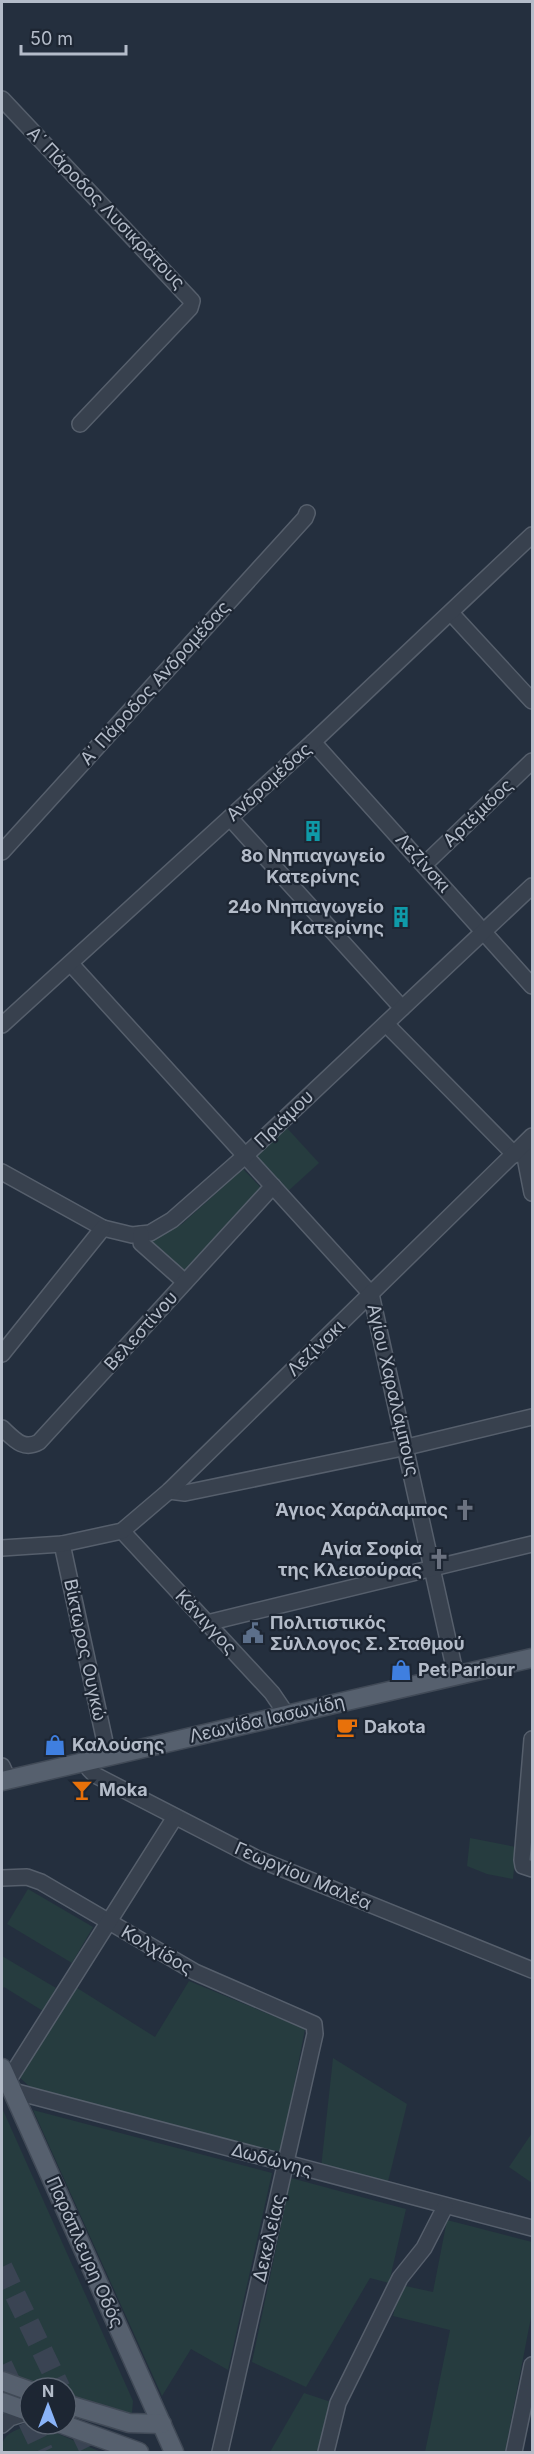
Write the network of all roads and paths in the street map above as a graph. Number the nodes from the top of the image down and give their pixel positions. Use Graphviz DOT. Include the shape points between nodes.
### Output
graph roads {
  1 [pos="2,99"];
  2 [pos="80,424"];
  3 [pos="307,513"];
  4 [pos="532,535"];
  5 [pos="451,613"];
  6 [pos="532,701"];
  7 [pos="313,742"];
  8 [pos="532,761"];
  9 [pos="230,818"];
  10 [pos="2,852"];
  11 [pos="424,865"];
  12 [pos="532,886"];
  13 [pos="485,931"];
  14 [pos="70,964"];
  15 [pos="532,986"];
  16 [pos="402,1008"];
  17 [pos="386,1024"];
  18 [pos="2,1025"];
  19 [pos="523,1146"];
  20 [pos="246,1155"];
  21 [pos="2,1172"];
  22 [pos="273,1186"];
  23 [pos="532,1193"];
  24 [pos="103,1228"];
  25 [pos="141,1234"];
  26 [pos="185,1282"];
  27 [pos="371,1294"];
  28 [pos="2,1354"];
  29 [pos="532,1417"];
  30 [pos="2,1428"];
  31 [pos="407,1447"];
  32 [pos="170,1491"];
  33 [pos="122,1530"];
  34 [pos="62,1544"];
  35 [pos="532,1544"];
  36 [pos="2,1548"];
  37 [pos="434,1569"];
  38 [pos="207,1623"];
  39 [pos="532,1658"];
  40 [pos="456,1676"];
  41 [pos="287,1715"];
  42 [pos="532,1739"];
  43 [pos="108,1756"];
  44 [pos="88,1761"];
  45 [pos="4,1775"];
  46 [pos="175,1817"];
  47 [pos="528,1868"];
  48 [pos="2,1878"];
  49 [pos="107,1921"];
  50 [pos="532,1970"];
  51 [pos="315,2024"];
  52 [pos="7,2080"];
  53 [pos="286,2164"];
  54 [pos="446,2207"];
  55 [pos="532,2228"];
  56 [pos="532,2365"];
  57 [pos="2,2381"];
  58 [pos="18,2387"];
  59 [pos="2,2402"];
  60 [pos="78,2407"];
  61 [pos="18,2408"];
  62 [pos="18,2416"];
  63 [pos="162,2424"];
  64 [pos="2,2425"];
  65 [pos="78,2430"];
  66 [pos="139,2452"];
  67 [pos="174,2452"];
  68 [pos="220,2452"];
  69 [pos="326,2452"];
  70 [pos="514,2452"];
  1 -- 2 [label="street, Α΄ Πάροδος Λυσικράτους" via="192,301 190,308"];
  3 -- 10 [label="street, Α΄ Πάροδος Ανδρομέδας"];
  4 -- 5 [label="street, Ανδρομέδας"];
  5 -- 6 [label="street"];
  5 -- 7 [label="street, Ανδρομέδας"];
  7 -- 9 [label="street, Ανδρομέδας"];
  7 -- 11 [label="street, Λεζίνσκι"];
  8 -- 11 [label="street, Αρτέμιδος"];
  9 -- 14 [label="street, Ανδρομέδας"];
  9 -- 16 [label="street"];
  11 -- 13 [label="street, Λεζίνσκι"];
  12 -- 13 [label="street, Πριάμου"];
  13 -- 15 [label="street, Λεζίνσκι"];
  13 -- 16 [label="street, Πριάμου"];
  14 -- 18 [label="street, Ανδρομέδας"];
  14 -- 20 [label="street, Αγίου Χαραλάμπους"];
  16 -- 17 [label="street, Πριάμου"];
  17 -- 19 [label="street"];
  17 -- 20 [label="street, Πριάμου"];
  19 -- 23 [label="street"];
  19 -- 27 [label="street, Λεζίνσκι"];
  20 -- 22 [label="street, Αγίου Χαραλάμπους"];
  20 -- 25 [label="street, Πριάμου" via="172,1220"];
  21 -- 24 [label="street"];
  22 -- 26 [label="street, Βελεστίνου"];
  22 -- 27 [label="street, Αγίου Χαραλάμπους"];
  24 -- 25 [label="street"];
  24 -- 28 [label="street"];
  25 -- 26 [label="street" via="141,1243"];
  26 -- 30 [label="street, Βελεστίνου" via="39,1442 31,1447 21,1446"];
  27 -- 31 [label="street, Αγίου Χαραλάμπους"];
  27 -- 32 [label="street, Λεζίνσκι"];
  29 -- 31 [label="street"];
  31 -- 32 [label="street" via="185,1493"];
  31 -- 37 [label="street, Αγίου Χαραλάμπους"];
  32 -- 33 [label="street, Λεζίνσκι"];
  33 -- 34 [label="street"];
  33 -- 38 [label="street, Κάνιγγος"];
  34 -- 36 [label="street"];
  34 -- 43 [label="street, Βίκτωρος Ουγκώ"];
  35 -- 37 [label="street"];
  37 -- 38 [label="street"];
  37 -- 40 [label="street, Αγίου Χαραλάμπους"];
  38 -- 41 [label="street, Κάνιγγος"];
  39 -- 40 [label="main road, Λεωνίδα Ιασωνίδη"];
  40 -- 41 [label="main road, Λεωνίδα Ιασωνίδη"];
  41 -- 43 [label="main road, Λεωνίδα Ιασωνίδη"];
  42 -- 47 [label="street"];
  43 -- 44 [label="main road, Λεωνίδα Ιασωνίδη"];
  44 -- 45 [label="main road, Λεωνίδα Ιασωνίδη"];
  44 -- 46 [label="street, Γεωργίου Μαλέα" via="95,1775"];
  46 -- 49 [label="street"];
  46 -- 50 [label="street, Γεωργίου Μαλέα" via="297,1876"];
  48 -- 49 [label="street, Κολχίδος" via="27,1877 41,1882"];
  49 -- 51 [label="street, Κολχίδος" via="195,1972"];
  49 -- 52 [label="street"];
  51 -- 53 [label="street, Δεκελείας"];
  52 -- 53 [label="street, Δωδώνης"];
  52 -- 63 [label="main road, Παράπλευρη Οδός"];
  53 -- 54 [label="street, Δωδώνης"];
  53 -- 68 [label="street, Δεκελείας"];
  54 -- 55 [label="street, Δωδώνης"];
  54 -- 69 [label="street" via="424,2248 400,2278 338,2403"];
  56 -- 70 [label="street"];
  57 -- 58 [label="main road"];
  59 -- 61 [label="main road"];
  60 -- 63 [label="main road" via="129,2423"];
  62 -- 64 [label="street"];
  63 -- 67 [label="main road, Παράπλευρη Οδός"];
  65 -- 66 [label="main road"];
}
